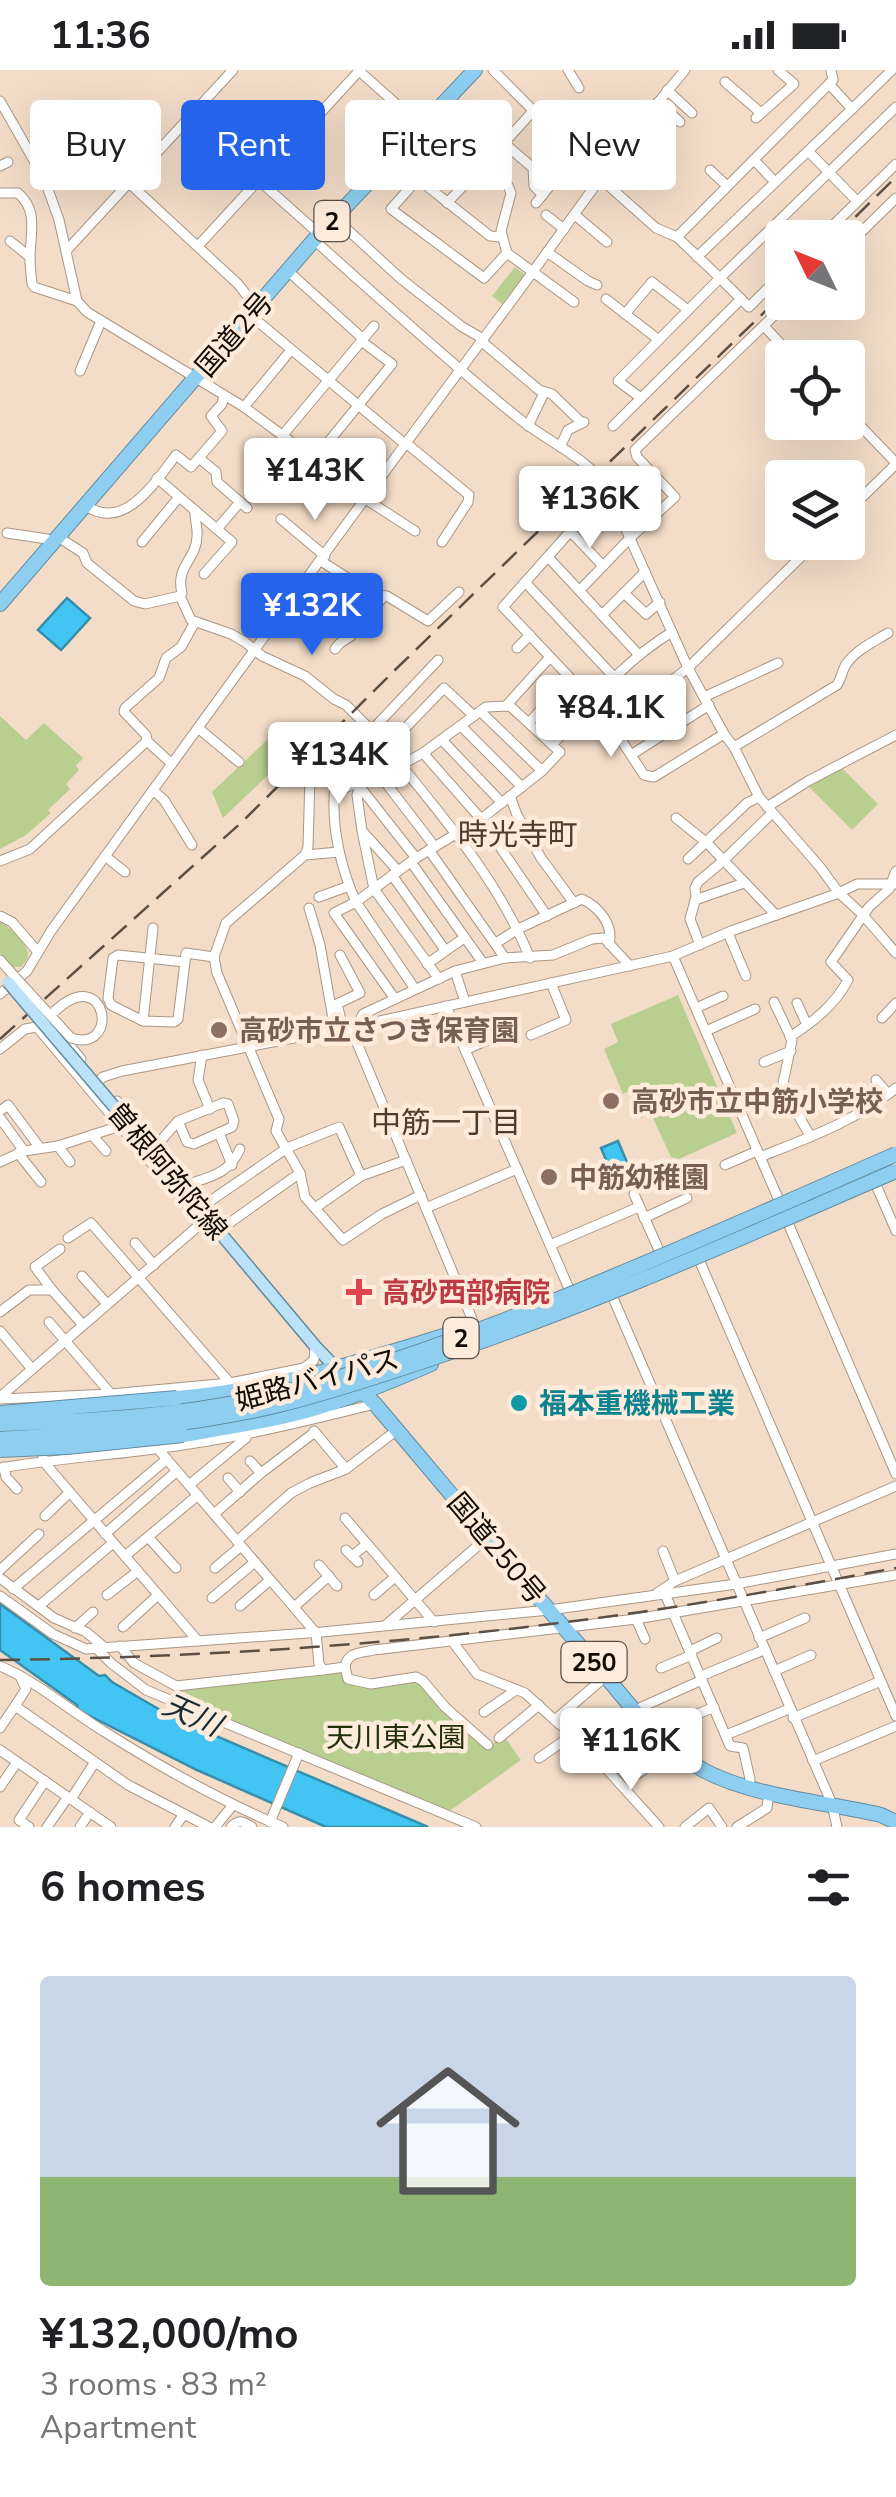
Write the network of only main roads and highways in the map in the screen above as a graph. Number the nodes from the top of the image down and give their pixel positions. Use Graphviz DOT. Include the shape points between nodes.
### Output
graph roads {
  1 [pos="475,70"];
  2 [pos="0,604"];
  3 [pos="8,978"];
  4 [pos="896,1155"];
  5 [pos="896,1169"];
  6 [pos="783,1211"];
  7 [pos="337,1369"];
  8 [pos="362,1392"];
  9 [pos="0,1412"];
  10 [pos="0,1424"];
  11 [pos="0,1439"];
  12 [pos="0,1450"];
  13 [pos="896,1822"];
  1 -- 2 [label="highway, 国道2号 / 2" via="317,237"];
  3 -- 7 [label="main road, 曽根阿弥陀線, bridge"];
  4 -- 6 [label="highway"];
  4 -- 10 [label="highway, 姫路バイパス / 2, bridge" via="611,1278 342,1376 178,1412"];
  5 -- 6 [label="highway"];
  5 -- 11 [label="highway, 姫路バイパス / 2, bridge" via="620,1290 343,1388 162,1426"];
  6 -- 7 [label="highway" via="475,1326"];
  6 -- 8 [label="highway" via="697,1254"];
  7 -- 8 [label="highway, 国道250号 / 250"];
  7 -- 9 [label="highway, bridge" via="217,1395"];
  8 -- 12 [label="highway, bridge" via="245,1425"];
  8 -- 13 [label="highway, 国道250号 / 250" via="673,1751 748,1788"];
}
